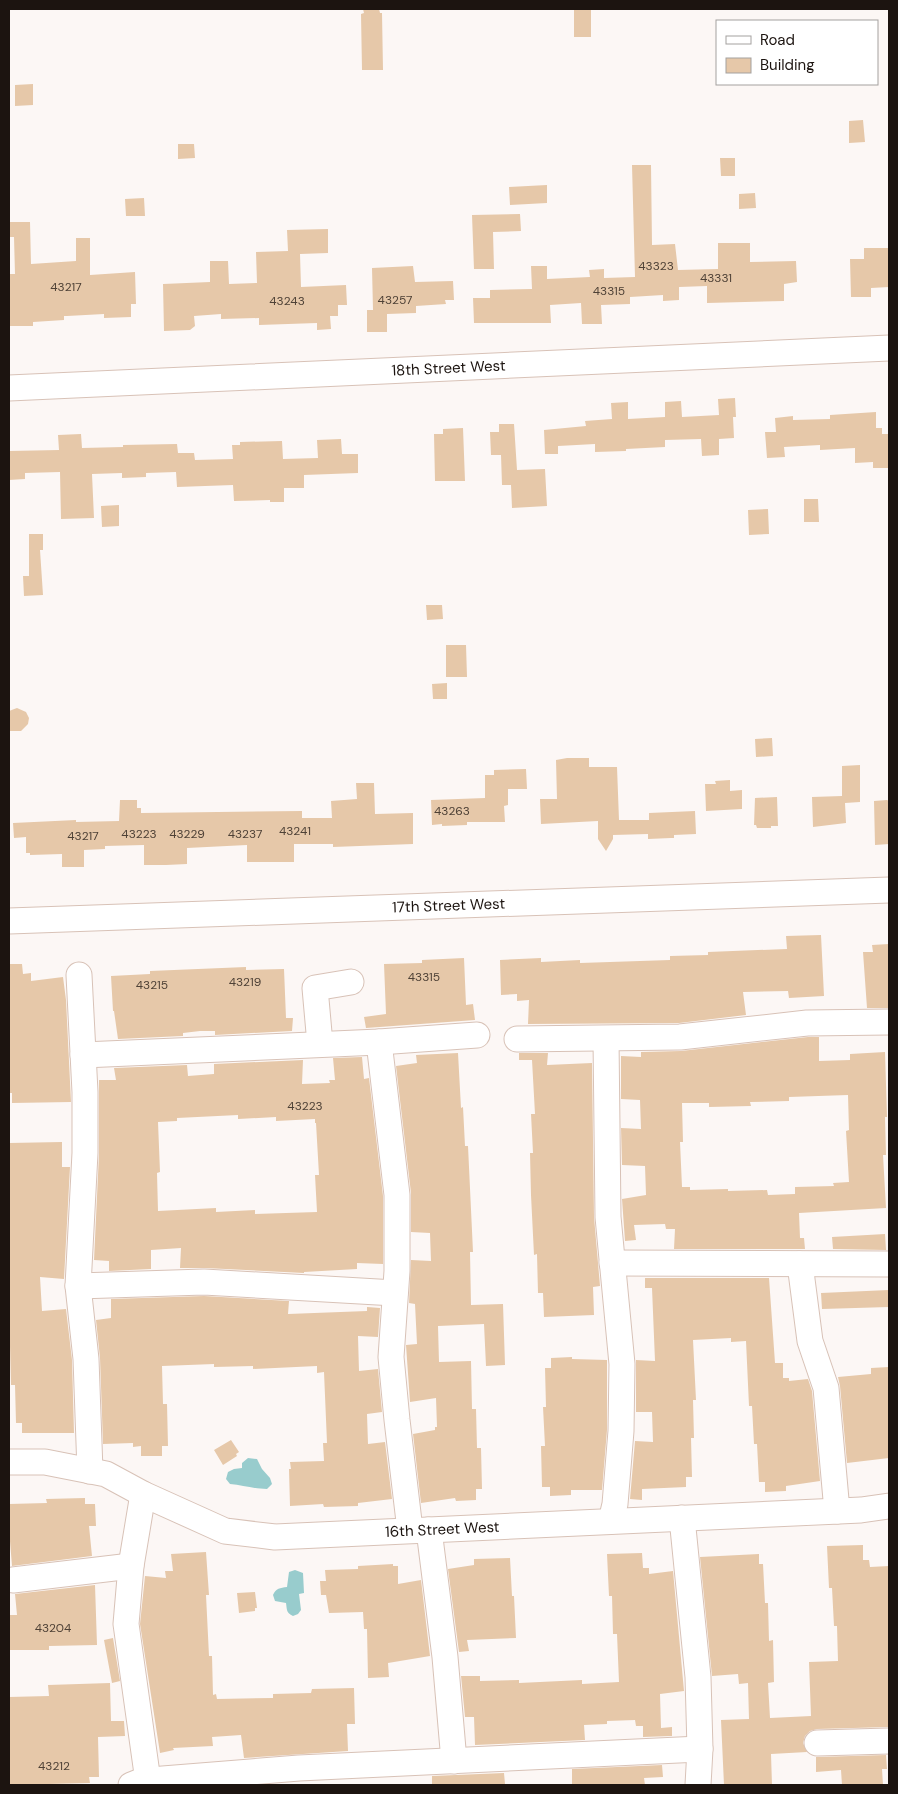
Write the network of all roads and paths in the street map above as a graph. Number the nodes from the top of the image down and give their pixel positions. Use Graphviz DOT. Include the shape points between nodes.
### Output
graph roads {
  1 [pos="889,348"];
  2 [pos="9,388"];
  3 [pos="889,890"];
  4 [pos="9,921"];
  5 [pos="79,975"];
  6 [pos="352,982"];
  7 [pos="889,1022"];
  8 [pos="477,1035"];
  9 [pos="517,1039"];
  10 [pos="606,1039"];
  11 [pos="379,1042"];
  12 [pos="320,1044"];
  13 [pos="83,1055"];
  14 [pos="612,1263"];
  15 [pos="800,1264"];
  16 [pos="889,1264"];
  17 [pos="78,1286"];
  18 [pos="395,1293"];
  19 [pos="9,1462"];
  20 [pos="90,1471"];
  21 [pos="143,1494"];
  22 [pos="889,1506"];
  23 [pos="837,1511"];
  24 [pos="682,1518"];
  25 [pos="611,1521"];
  26 [pos="420,1530"];
  27 [pos="131,1566"];
  28 [pos="13,1580"];
  29 [pos="889,1741"];
  30 [pos="818,1743"];
  31 [pos="700,1749"];
  32 [pos="454,1761"];
  33 [pos="139,1783"];
  34 [pos="698,1785"];
  1 -- 2 [label="street, 18th Street West"];
  3 -- 4 [label="street, 17th Street West"];
  5 -- 13 [label="street"];
  6 -- 12 [label="street" via="315,988"];
  7 -- 10 [label="street" via="807,1023 680,1037"];
  8 -- 11 [label="street"];
  9 -- 10 [label="street"];
  10 -- 14 [label="street" via="608,1217"];
  11 -- 12 [label="street"];
  11 -- 18 [label="street" via="397,1195"];
  12 -- 13 [label="street"];
  13 -- 17 [label="street" via="85,1153"];
  14 -- 15 [label="street"];
  14 -- 25 [label="street" via="622,1364 621,1431"];
  15 -- 16 [label="street"];
  15 -- 23 [label="street" via="810,1341 826,1388"];
  17 -- 18 [label="street" via="204,1282"];
  17 -- 20 [label="street" via="86,1359"];
  18 -- 26 [label="street" via="392,1357 397,1420"];
  19 -- 20 [label="street, 16th Street West" via="45,1462"];
  20 -- 21 [label="street, 16th Street West" via="106,1474"];
  21 -- 26 [label="street, 16th Street West" via="225,1531 275,1537"];
  21 -- 27 [label="street"];
  22 -- 23 [label="street, 16th Street West"];
  23 -- 24 [label="street, 16th Street West"];
  24 -- 25 [label="street, 16th Street West"];
  24 -- 31 [label="street" via="698,1677"];
  25 -- 26 [label="street, 16th Street West"];
  26 -- 32 [label="street" via="446,1656"];
  27 -- 28 [label="street"];
  27 -- 33 [label="street" via="126,1624"];
  29 -- 30 [label="street"];
  31 -- 32 [label="street"];
  31 -- 34 [label="street"];
  32 -- 33 [label="street" via="299,1768"];
}
